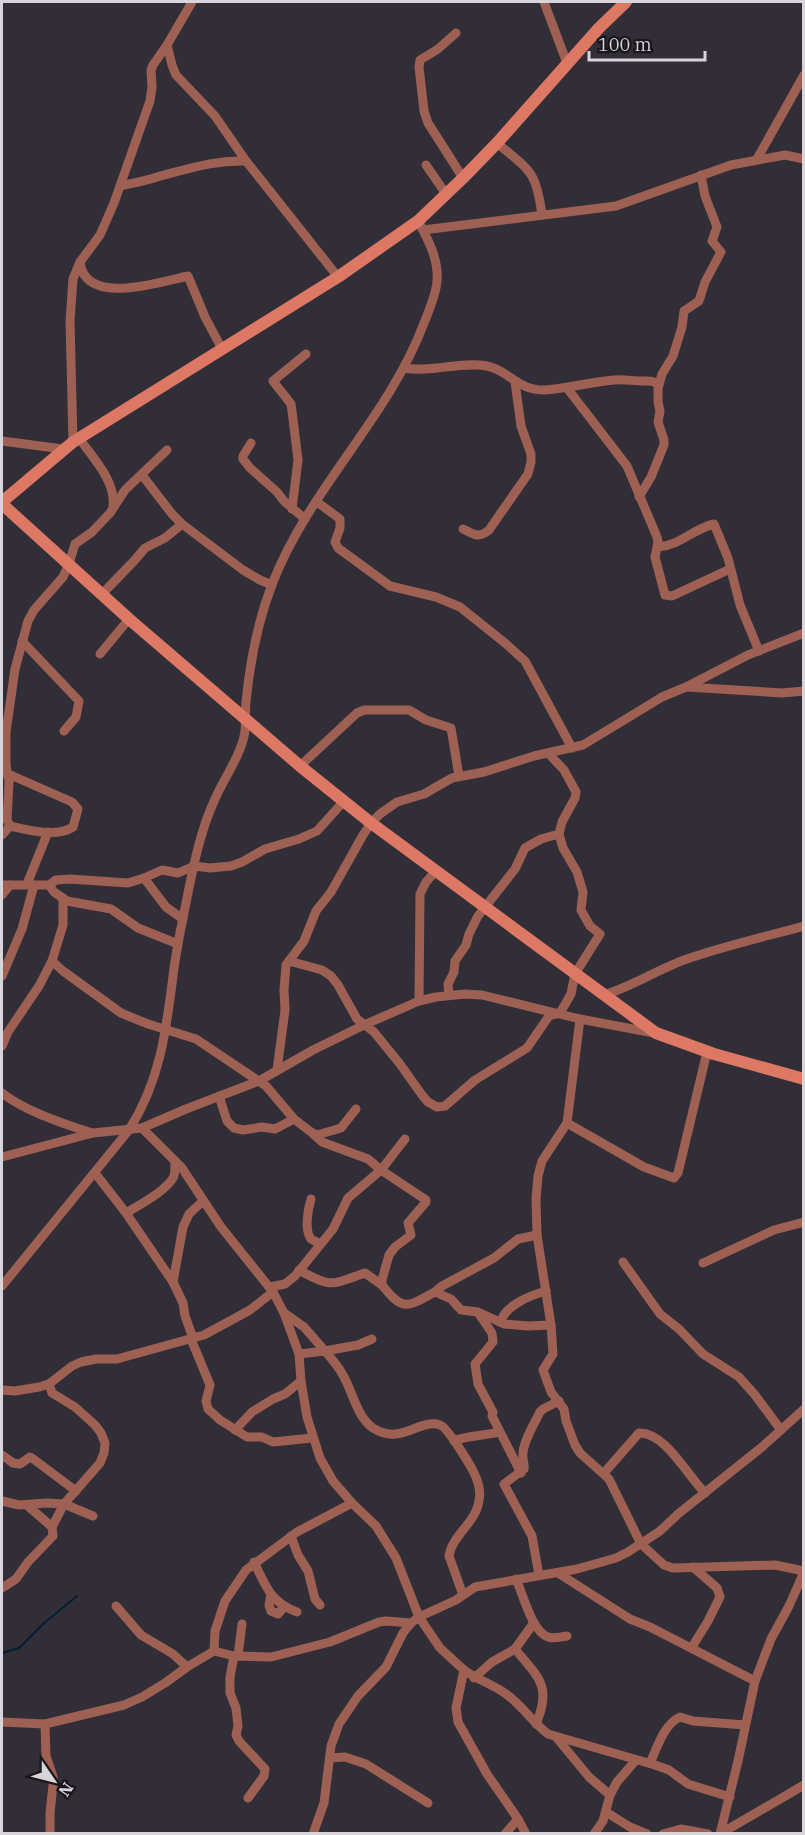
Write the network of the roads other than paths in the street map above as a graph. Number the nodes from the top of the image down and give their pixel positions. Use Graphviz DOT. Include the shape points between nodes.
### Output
graph roads {
  1 [pos="192,2"];
  2 [pos="544,2"];
  3 [pos="626,2"];
  4 [pos="456,33"];
  5 [pos="167,45"];
  6 [pos="567,63"];
  7 [pos="804,75"];
  8 [pos="497,143"];
  9 [pos="757,159"];
  10 [pos="804,159"];
  11 [pos="246,161"];
  12 [pos="426,165"];
  13 [pos="701,175"];
  14 [pos="463,178"];
  15 [pos="120,186"];
  16 [pos="446,194"];
  17 [pos="542,215"];
  18 [pos="421,225"];
  19 [pos="80,262"];
  20 [pos="338,277"];
  21 [pos="222,349"];
  22 [pos="306,354"];
  23 [pos="404,368"];
  24 [pos="515,382"];
  25 [pos="659,385"];
  26 [pos="567,388"];
  27 [pos="2,441"];
  28 [pos="72,443"];
  29 [pos="251,443"];
  30 [pos="167,450"];
  31 [pos="142,475"];
  32 [pos="639,497"];
  33 [pos="317,501"];
  34 [pos="2,503"];
  35 [pos="113,506"];
  36 [pos="292,509"];
  37 [pos="305,519"];
  38 [pos="182,524"];
  39 [pos="462,529"];
  40 [pos="658,547"];
  41 [pos="69,564"];
  42 [pos="730,569"];
  43 [pos="272,585"];
  44 [pos="102,594"];
  45 [pos="129,620"];
  46 [pos="804,633"];
  47 [pos="22,640"];
  48 [pos="759,651"];
  49 [pos="100,654"];
  50 [pos="686,687"];
  51 [pos="804,691"];
  52 [pos="245,719"];
  53 [pos="64,732"];
  54 [pos="572,748"];
  55 [pos="548,753"];
  56 [pos="300,766"];
  57 [pos="5,773"];
  58 [pos="459,776"];
  59 [pos="344,801"];
  60 [pos="371,823"];
  61 [pos="10,826"];
  62 [pos="48,832"];
  63 [pos="559,834"];
  64 [pos="2,835"];
  65 [pos="194,866"];
  66 [pos="436,871"];
  67 [pos="144,878"];
  68 [pos="31,884"];
  69 [pos="6,885"];
  70 [pos="49,885"];
  71 [pos="2,895"];
  72 [pos="63,898"];
  73 [pos="485,907"];
  74 [pos="183,919"];
  75 [pos="804,926"];
  76 [pos="178,945"];
  77 [pos="52,961"];
  78 [pos="289,961"];
  79 [pos="574,974"];
  80 [pos="2,976"];
  81 [pos="449,995"];
  82 [pos="604,995"];
  83 [pos="419,1001"];
  84 [pos="560,1013"];
  85 [pos="580,1019"];
  86 [pos="364,1025"];
  87 [pos="165,1030"];
  88 [pos="656,1033"];
  89 [pos="2,1046"];
  90 [pos="707,1052"];
  91 [pos="277,1070"];
  92 [pos="804,1079"];
  93 [pos="259,1081"];
  94 [pos="5,1096"];
  95 [pos="219,1096"];
  96 [pos="2,1106"];
  97 [pos="356,1109"];
  98 [pos="294,1119"];
  99 [pos="567,1123"];
  100 [pos="142,1128"];
  101 [pos="129,1130"];
  102 [pos="311,1132"];
  103 [pos="93,1133"];
  104 [pos="405,1140"];
  105 [pos="2,1157"];
  106 [pos="175,1161"];
  107 [pos="381,1170"];
  108 [pos="95,1173"];
  109 [pos="311,1199"];
  110 [pos="203,1201"];
  111 [pos="126,1213"];
  112 [pos="804,1222"];
  113 [pos="537,1235"];
  114 [pos="320,1244"];
  115 [pos="623,1262"];
  116 [pos="704,1263"];
  117 [pos="299,1270"];
  118 [pos="173,1282"];
  119 [pos="382,1285"];
  120 [pos="2,1286"];
  121 [pos="271,1289"];
  122 [pos="546,1291"];
  123 [pos="435,1292"];
  124 [pos="478,1312"];
  125 [pos="284,1313"];
  126 [pos="501,1322"];
  127 [pos="551,1325"];
  128 [pos="192,1338"];
  129 [pos="372,1339"];
  130 [pos="325,1351"];
  131 [pos="299,1354"];
  132 [pos="301,1381"];
  133 [pos="49,1384"];
  134 [pos="2,1390"];
  135 [pos="559,1401"];
  136 [pos="804,1409"];
  137 [pos="235,1430"];
  138 [pos="781,1430"];
  139 [pos="500,1432"];
  140 [pos="312,1438"];
  141 [pos="454,1440"];
  142 [pos="2,1455"];
  143 [pos="521,1473"];
  144 [pos="604,1473"];
  145 [pos="76,1491"];
  146 [pos="705,1493"];
  147 [pos="2,1501"];
  148 [pos="64,1503"];
  149 [pos="352,1503"];
  150 [pos="28,1506"];
  151 [pos="93,1516"];
  152 [pos="52,1527"];
  153 [pos="291,1536"];
  154 [pos="641,1545"];
  155 [pos="254,1562"];
  156 [pos="693,1567"];
  157 [pos="804,1571"];
  158 [pos="558,1573"];
  159 [pos="539,1575"];
  160 [pos="516,1579"];
  161 [pos="2,1588"];
  162 [pos="463,1595"];
  163 [pos="320,1605"];
  164 [pos="116,1606"];
  165 [pos="297,1612"];
  166 [pos="419,1617"];
  167 [pos="411,1623"];
  168 [pos="242,1624"];
  169 [pos="534,1624"];
  170 [pos="567,1636"];
  171 [pos="692,1647"];
  172 [pos="515,1649"];
  173 [pos="214,1651"];
  174 [pos="236,1656"];
  175 [pos="187,1667"];
  176 [pos="464,1670"];
  177 [pos="474,1678"];
  178 [pos="755,1681"];
  179 [pos="2,1722"];
  180 [pos="45,1724"];
  181 [pos="536,1724"];
  182 [pos="746,1725"];
  183 [pos="556,1737"];
  184 [pos="330,1758"];
  185 [pos="636,1760"];
  186 [pos="650,1763"];
  187 [pos="804,1785"];
  188 [pos="610,1795"];
  189 [pos="730,1797"];
  190 [pos="248,1798"];
  191 [pos="428,1803"];
  192 [pos="606,1812"];
  193 [pos="518,1819"];
  194 [pos="50,1833"];
  195 [pos="313,1833"];
  196 [pos="505,1833"];
  197 [pos="526,1833"];
  198 [pos="594,1833"];
  199 [pos="647,1833"];
  200 [pos="663,1833"];
  201 [pos="708,1833"];
  202 [pos="720,1833"];
  1 -- 5 [label="street"];
  2 -- 6 [label="street"];
  3 -- 6 [label="street"];
  4 -- 14 [label="street" via="420,60 419,67 428,123"];
  5 -- 11 [label="street" via="176,75 215,116"];
  5 -- 15 [label="street" via="151,70 150,101"];
  6 -- 8 [label="street"];
  7 -- 9 [label="street"];
  8 -- 14 [label="street"];
  8 -- 17 [label="street" via="533,176"];
  9 -- 10 [label="street" via="785,155"];
  9 -- 13 [label="street"];
  11 -- 15 [label="street" via="189,167"];
  11 -- 20 [label="street"];
  12 -- 16 [label="street"];
  13 -- 17 [label="street" via="616,206"];
  13 -- 25 [label="street" via="717,227 712,241 721,252 699,301 682,315 673,356"];
  14 -- 16 [label="street"];
  15 -- 19 [label="street" via="100,235"];
  16 -- 18 [label="street"];
  17 -- 18 [label="street"];
  18 -- 20 [label="street"];
  18 -- 23 [label="street" via="436,264 437,281 418,340"];
  19 -- 21 [label="street" via="86,277 108,289 188,276"];
  19 -- 28 [label="street" via="71,292"];
  20 -- 21 [label="street"];
  21 -- 28 [label="street"];
  22 -- 36 [label="street" via="273,381 291,404 298,460"];
  23 -- 24 [label="street" via="484,366"];
  23 -- 33 [label="street"];
  24 -- 26 [label="street" via="537,390"];
  24 -- 39 [label="street" via="531,454 528,474 489,530 479,536"];
  25 -- 26 [label="street" via="653,380 620,380"];
  25 -- 32 [label="street" via="658,419 664,445"];
  26 -- 32 [label="street" via="627,466"];
  27 -- 28 [label="street"];
  28 -- 34 [label="street"];
  28 -- 35 [label="street" via="99,465 110,486"];
  29 -- 36 [label="street" via="243,456 245,463"];
  30 -- 31 [label="street"];
  31 -- 35 [label="street"];
  31 -- 38 [label="street"];
  32 -- 40 [label="street"];
  33 -- 37 [label="street"];
  33 -- 54 [label="street" via="340,519 335,542 338,548 390,586 460,607 525,661"];
  34 -- 41 [label="street"];
  35 -- 41 [label="street" via="92,532 75,544"];
  36 -- 37 [label="street"];
  37 -- 43 [label="street"];
  38 -- 43 [label="street" via="243,570"];
  38 -- 44 [label="street" via="145,548"];
  40 -- 42 [label="street" via="672,545 714,524"];
  40 -- 42 [label="street" via="655,557 663,591 669,596"];
  41 -- 44 [label="street"];
  41 -- 47 [label="street" via="34,610"];
  42 -- 48 [label="street"];
  43 -- 52 [label="street" via="257,636"];
  44 -- 45 [label="street"];
  45 -- 49 [label="street"];
  45 -- 52 [label="street"];
  46 -- 48 [label="street"];
  47 -- 53 [label="street" via="79,701 76,717"];
  47 -- 57 [label="street" via="6,732"];
  48 -- 50 [label="street"];
  50 -- 51 [label="street"];
  50 -- 54 [label="street" via="647,705 590,742"];
  52 -- 56 [label="street"];
  52 -- 65 [label="street" via="241,744 214,800"];
  54 -- 55 [label="street"];
  55 -- 58 [label="street"];
  55 -- 63 [label="street" via="576,792"];
  56 -- 58 [label="street" via="357,713 402,709 452,728"];
  56 -- 59 [label="street"];
  57 -- 61 [label="street"];
  57 -- 62 [label="street" via="76,806 73,827"];
  58 -- 60 [label="street" via="398,802"];
  59 -- 60 [label="street"];
  59 -- 65 [label="street" via="310,835 271,846 236,865"];
  60 -- 66 [label="street"];
  60 -- 78 [label="street"];
  61 -- 62 [label="street"];
  61 -- 64 [label="street"];
  62 -- 68 [label="street"];
  63 -- 73 [label="street" via="525,848 515,869"];
  63 -- 79 [label="street" via="583,892 581,910 600,934"];
  65 -- 67 [label="street" via="178,873 158,870"];
  65 -- 74 [label="street"];
  66 -- 73 [label="street"];
  66 -- 83 [label="street" via="420,894"];
  67 -- 70 [label="street" via="128,883 64,879"];
  67 -- 74 [label="street" via="166,907"];
  68 -- 69 [label="street"];
  68 -- 70 [label="street"];
  68 -- 80 [label="street" via="22,929"];
  69 -- 71 [label="street"];
  70 -- 72 [label="street"];
  72 -- 76 [label="street" via="111,909 138,928"];
  72 -- 77 [label="street" via="63,925"];
  73 -- 79 [label="street"];
  73 -- 81 [label="street" via="454,961"];
  74 -- 76 [label="street"];
  75 -- 82 [label="street" via="696,956"];
  76 -- 87 [label="street"];
  77 -- 87 [label="street" via="121,1013"];
  77 -- 89 [label="street"];
  78 -- 86 [label="street" via="327,972"];
  78 -- 91 [label="street"];
  79 -- 82 [label="street"];
  79 -- 84 [label="street" via="571,994"];
  81 -- 83 [label="street"];
  81 -- 84 [label="street" via="482,995"];
  82 -- 88 [label="street"];
  83 -- 86 [label="street"];
  84 -- 85 [label="street"];
  84 -- 86 [label="street" via="549,1016 527,1048 488,1071 441,1107 428,1102 374,1032"];
  85 -- 88 [label="street"];
  85 -- 99 [label="street"];
  86 -- 91 [label="street"];
  87 -- 93 [label="street" via="196,1039"];
  87 -- 101 [label="street" via="150,1089"];
  88 -- 90 [label="street"];
  90 -- 92 [label="street"];
  90 -- 99 [label="street" via="674,1178 644,1167"];
  91 -- 93 [label="street"];
  93 -- 95 [label="street"];
  93 -- 98 [label="street"];
  94 -- 96 [label="street"];
  94 -- 103 [label="street" via="58,1122"];
  95 -- 98 [label="street" via="227,1121 234,1128 275,1129"];
  95 -- 100 [label="street"];
  97 -- 102 [label="street" via="341,1128 317,1135"];
  98 -- 102 [label="street"];
  99 -- 113 [label="street" via="540,1166"];
  100 -- 101 [label="street"];
  100 -- 106 [label="street"];
  101 -- 103 [label="street"];
  101 -- 108 [label="street"];
  102 -- 107 [label="street" via="322,1142 368,1159"];
  103 -- 105 [label="street"];
  104 -- 107 [label="street"];
  106 -- 110 [label="street"];
  106 -- 111 [label="street" via="174,1175 166,1185"];
  107 -- 114 [label="street" via="348,1198 333,1229"];
  107 -- 119 [label="street" via="426,1203 408,1223 411,1234 389,1255"];
  108 -- 111 [label="street"];
  108 -- 120 [label="street"];
  109 -- 114 [label="street" via="308,1234"];
  110 -- 118 [label="street" via="189,1214 183,1227"];
  110 -- 121 [label="street"];
  111 -- 118 [label="street"];
  112 -- 116 [label="street" via="774,1230"];
  113 -- 122 [label="street"];
  113 -- 123 [label="street" via="518,1239 494,1258"];
  114 -- 117 [label="street"];
  115 -- 138 [label="street" via="660,1314 703,1354 739,1377"];
  117 -- 119 [label="street" via="330,1283 365,1273"];
  117 -- 121 [label="street" via="285,1284"];
  118 -- 128 [label="street"];
  119 -- 123 [label="street" via="404,1305 415,1304"];
  121 -- 125 [label="street"];
  121 -- 128 [label="street" via="250,1310"];
  122 -- 126 [label="street" via="515,1305 504,1313"];
  122 -- 127 [label="street"];
  123 -- 124 [label="street" via="451,1299 460,1310"];
  124 -- 126 [label="street"];
  124 -- 139 [label="street" via="492,1333 493,1342 475,1364 476,1376"];
  125 -- 130 [label="street" via="304,1327"];
  125 -- 131 [label="street"];
  126 -- 127 [label="street"];
  127 -- 135 [label="street" via="553,1354 543,1370"];
  128 -- 133 [label="street" via="117,1359 81,1362"];
  128 -- 137 [label="street" via="210,1385 208,1409"];
  129 -- 130 [label="street"];
  130 -- 131 [label="street"];
  130 -- 141 [label="street" via="344,1377 366,1422 375,1430 397,1435 439,1424"];
  131 -- 132 [label="street"];
  132 -- 137 [label="street" via="252,1412"];
  132 -- 140 [label="street"];
  133 -- 134 [label="street"];
  133 -- 145 [label="street" via="52,1393 95,1425 105,1443 100,1463"];
  135 -- 143 [label="street" via="540,1412 524,1444 525,1465"];
  135 -- 144 [label="street" via="580,1453"];
  136 -- 138 [label="street"];
  137 -- 140 [label="street" via="247,1437 273,1442"];
  138 -- 146 [label="street"];
  139 -- 141 [label="street"];
  139 -- 143 [label="street"];
  140 -- 149 [label="street" via="333,1481"];
  141 -- 162 [label="street" via="474,1471 480,1492 475,1512 449,1556"];
  142 -- 145 [label="street" via="20,1464 33,1458"];
  143 -- 159 [label="street" via="504,1487 532,1536"];
  144 -- 146 [label="street" via="632,1439 646,1432 660,1439"];
  144 -- 154 [label="street"];
  145 -- 148 [label="street"];
  146 -- 154 [label="street"];
  147 -- 150 [label="street"];
  148 -- 150 [label="street"];
  148 -- 151 [label="street"];
  148 -- 152 [label="street"];
  149 -- 153 [label="street"];
  149 -- 166 [label="street" via="376,1526 396,1558"];
  150 -- 152 [label="street"];
  152 -- 161 [label="street" via="53,1536 47,1544 16,1579"];
  153 -- 155 [label="street"];
  153 -- 163 [label="street"];
  154 -- 156 [label="street" via="664,1565"];
  154 -- 158 [label="street" via="616,1558"];
  155 -- 165 [label="street" via="271,1595"];
  155 -- 173 [label="street" via="225,1601 215,1630"];
  156 -- 157 [label="street" via="775,1565"];
  156 -- 171 [label="street" via="717,1588 720,1597"];
  157 -- 178 [label="street"];
  158 -- 159 [label="street"];
  158 -- 171 [label="street" via="630,1619"];
  159 -- 160 [label="street"];
  160 -- 162 [label="street" via="475,1587"];
  160 -- 169 [label="street"];
  162 -- 166 [label="street"];
  164 -- 175 [label="street" via="141,1635"];
  166 -- 167 [label="street"];
  166 -- 176 [label="street" via="440,1648"];
  167 -- 174 [label="street" via="379,1622 330,1642 271,1657"];
  167 -- 184 [label="street" via="386,1666 346,1711 334,1734"];
  168 -- 174 [label="street"];
  169 -- 170 [label="street" via="549,1638"];
  169 -- 172 [label="street"];
  171 -- 178 [label="street"];
  172 -- 177 [label="street"];
  172 -- 181 [label="street" via="541,1683 543,1707"];
  173 -- 174 [label="street"];
  173 -- 175 [label="street"];
  174 -- 190 [label="street" via="229,1687 236,1708 236,1735 266,1772"];
  175 -- 180 [label="street" via="124,1705"];
  176 -- 177 [label="street"];
  176 -- 193 [label="street" via="456,1708 458,1722"];
  177 -- 181 [label="street" via="507,1695"];
  178 -- 182 [label="street"];
  179 -- 180 [label="street"];
  180 -- 194 [label="street" via="46,1756 53,1777"];
  181 -- 183 [label="street"];
  182 -- 186 [label="street" via="675,1718"];
  182 -- 189 [label="street"];
  183 -- 185 [label="street"];
  183 -- 188 [label="street" via="589,1777"];
  184 -- 191 [label="street" via="345,1757 366,1764"];
  184 -- 195 [label="street" via="324,1803"];
  185 -- 186 [label="street"];
  185 -- 188 [label="street"];
  186 -- 189 [label="street" via="669,1770 693,1787"];
  187 -- 202 [label="street"];
  188 -- 192 [label="street"];
  189 -- 202 [label="street"];
  192 -- 198 [label="street"];
  192 -- 199 [label="street"];
  193 -- 196 [label="street"];
  193 -- 197 [label="street"];
  200 -- 201 [label="street" via="681,1829"];
}
